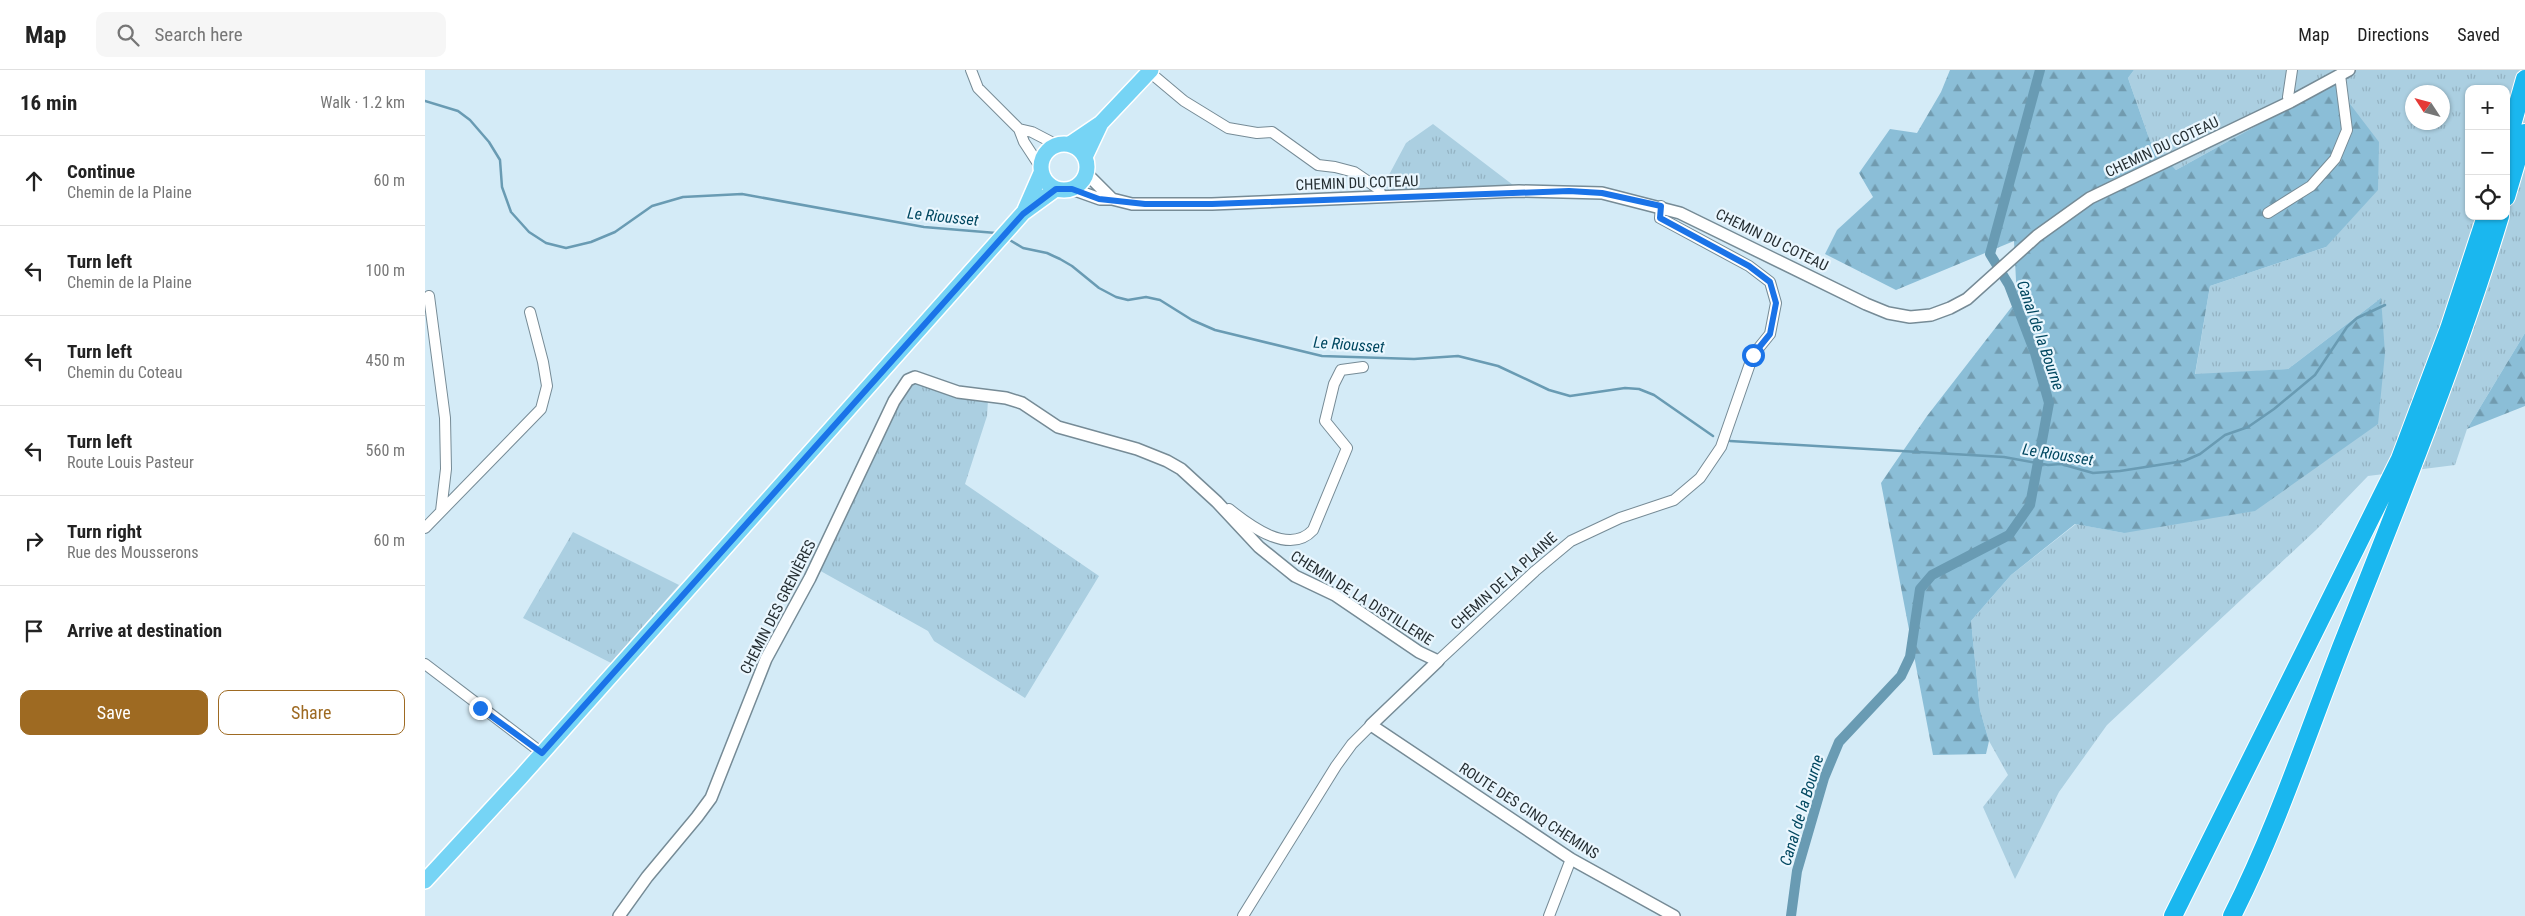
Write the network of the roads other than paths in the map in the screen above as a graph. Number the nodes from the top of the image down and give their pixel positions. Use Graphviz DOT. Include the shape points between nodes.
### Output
graph roads {
  1 [pos="971,70"];
  2 [pos="2292,70"];
  3 [pos="1149,71"];
  4 [pos="2344,72"];
  5 [pos="2525,79"];
  6 [pos="2290,102"];
  7 [pos="1101,122"];
  8 [pos="1019,129"];
  9 [pos="2510,132"];
  10 [pos="2525,133"];
  11 [pos="1064,145"];
  12 [pos="1085,157"];
  13 [pos="1041,170"];
  14 [pos="1087,174"];
  15 [pos="2510,184"];
  16 [pos="1056,189"];
  17 [pos="1072,189"];
  18 [pos="1381,197"];
  19 [pos="1112,199"];
  20 [pos="1661,206"];
  21 [pos="2268,213"];
  22 [pos="1023,214"];
  23 [pos="2485,220"];
  24 [pos="2499,220"];
  25 [pos="429,296"];
  26 [pos="530,312"];
  27 [pos="1363,367"];
  28 [pos="908,380"];
  29 [pos="1208,494"];
  30 [pos="441,511"];
  31 [pos="425,528"];
  32 [pos="1438,661"];
  33 [pos="425,664"];
  34 [pos="1371,724"];
  35 [pos="542,753"];
  36 [pos="1571,859"];
  37 [pos="425,881"];
  38 [pos="619,916"];
  39 [pos="1243,916"];
  40 [pos="1549,916"];
  41 [pos="1674,916"];
  42 [pos="2173,916"];
  43 [pos="2232,916"];
  1 -- 8 [label="street" via="978,88"];
  2 -- 6 [label="street"];
  3 -- 7 [label="main road"];
  3 -- 18 [label="street" via="1184,101 1228,128 1272,132 1317,165 1345,169 1368,180 1379,189"];
  4 -- 6 [label="street, CHEMIN DU COTEAU"];
  4 -- 21 [label="street" via="2347,130 2335,159 2311,186"];
  5 -- 9 [label="highway"];
  6 -- 20 [label="street, CHEMIN DU COTEAU" via="2090,198 2037,236 1967,298 1931,315 1911,317 1888,313 1697,220"];
  7 -- 11 [label="main road"];
  7 -- 12 [label="main road"];
  8 -- 11 [label="street"];
  8 -- 13 [label="street"];
  10 -- 15 [label="highway"];
  11 -- 12 [label="main road" via="1079,149"];
  11 -- 13 [label="main road" via="1045,154"];
  12 -- 14 [label="main road"];
  13 -- 16 [label="main road" via="1047,183"];
  13 -- 22 [label="main road"];
  14 -- 17 [label="main road"];
  14 -- 19 [label="street"];
  16 -- 17 [label="main road"];
  16 -- 22 [label="main road"];
  17 -- 19 [label="street, CHEMIN DU COTEAU" via="1099,199"];
  18 -- 19 [label="street, CHEMIN DU COTEAU" via="1212,204 1132,204"];
  18 -- 20 [label="street, CHEMIN DU COTEAU" via="1569,191 1602,193"];
  20 -- 32 [label="street, CHEMIN DE LA PLAINE" via="1660,218 1749,266 1770,282 1776,303 1770,334 1753,355 1721,448 1700,478 1674,500 1619,518 1571,541"];
  22 -- 35 [label="main road"];
  23 -- 42 [label="highway" via="2449,329 2400,460"];
  24 -- 43 [label="highway" via="2455,354 2419,448"];
  25 -- 30 [label="street" via="445,418"];
  26 -- 30 [label="street" via="547,386 541,409"];
  27 -- 29 [label="street" via="1341,370 1334,384 1325,421 1347,448 1309,534 1289,540 1275,538"];
  28 -- 29 [label="street, CHEMIN DE LA DISTILLERIE" via="915,377 958,392 1023,403 1058,427 1137,449 1167,461 1181,469"];
  28 -- 38 [label="street, CHEMIN DES GRENIÈRES" via="894,402 810,578 765,659 711,798"];
  29 -- 32 [label="street, CHEMIN DE LA DISTILLERIE" via="1259,547 1295,576 1335,595 1419,652"];
  30 -- 31 [label="street"];
  32 -- 34 [label="street, CHEMIN DE LA PLAINE"];
  33 -- 35 [label="street"];
  34 -- 36 [label="street, ROUTE DES CINQ CHEMINS"];
  34 -- 39 [label="street, CHEMIN DE LA PLAINE" via="1336,766"];
  35 -- 37 [label="main road"];
  36 -- 40 [label="street"];
  36 -- 41 [label="street, ROUTE DES CINQ CHEMINS"];
}
